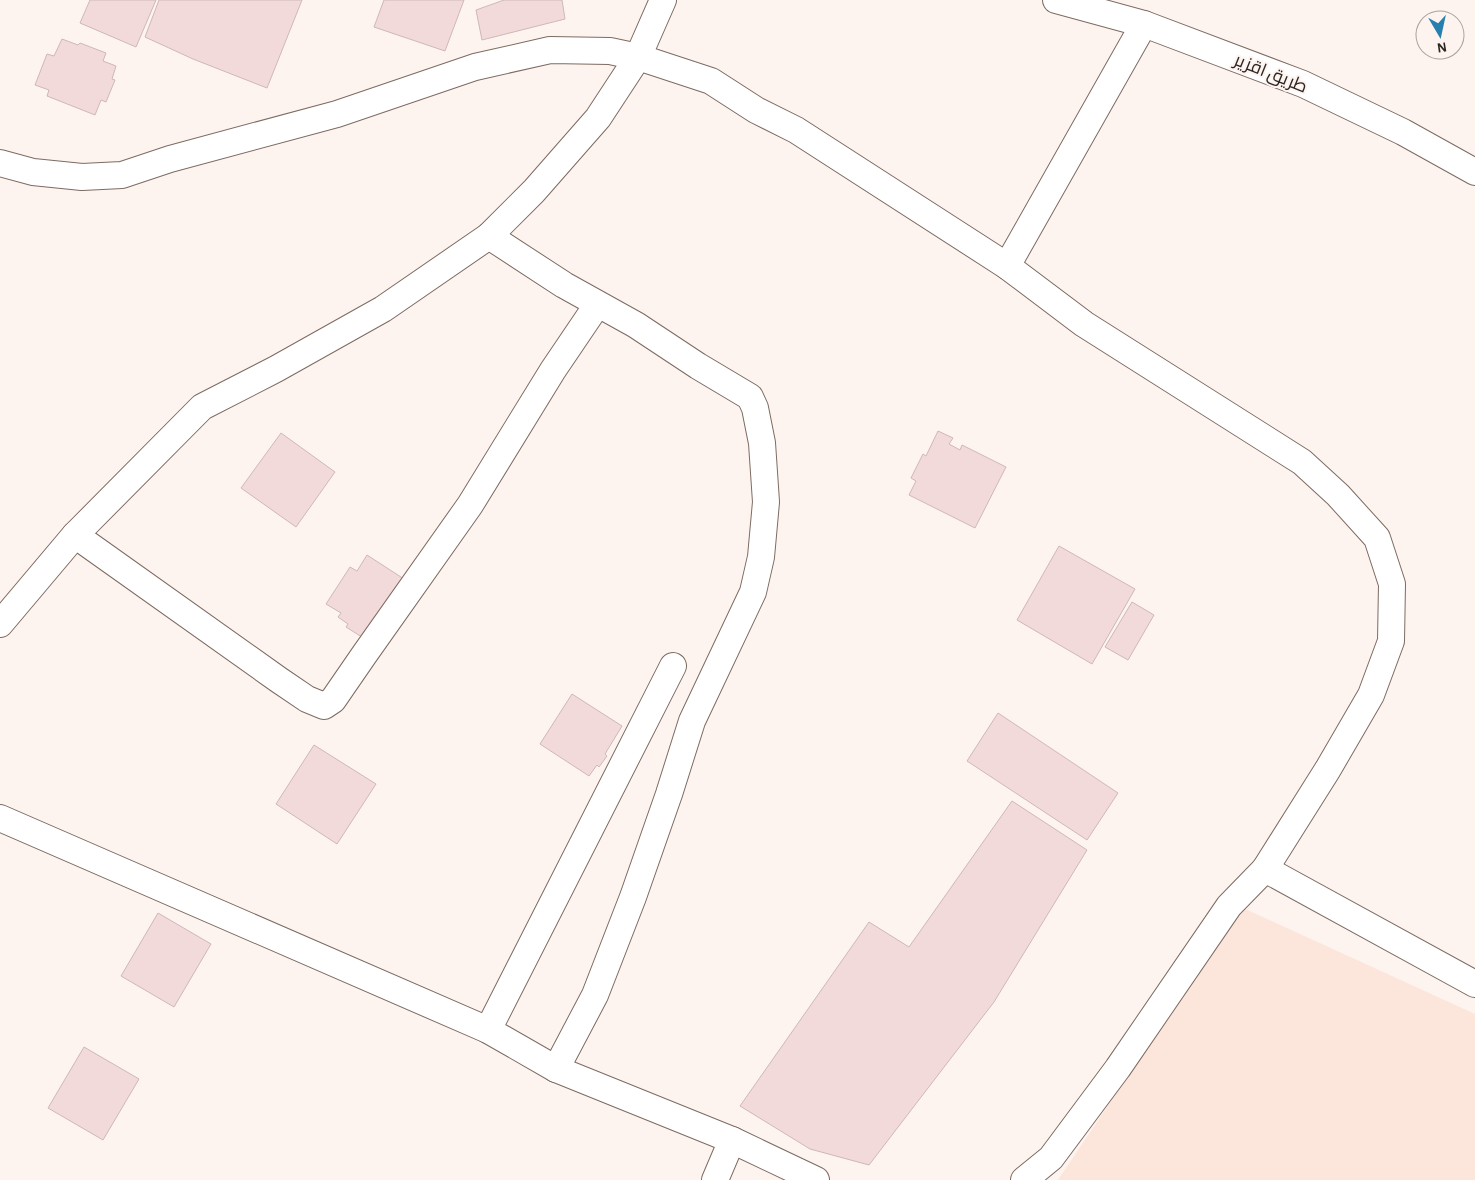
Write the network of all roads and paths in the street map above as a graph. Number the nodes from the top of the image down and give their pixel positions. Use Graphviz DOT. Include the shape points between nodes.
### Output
graph roads {
  1 [pos="663,0"];
  2 [pos="1056,0"];
  3 [pos="1144,24"];
  4 [pos="638,57"];
  5 [pos="0,163"];
  6 [pos="1475,172"];
  7 [pos="489,236"];
  8 [pos="1007,266"];
  9 [pos="598,305"];
  10 [pos="75,535"];
  11 [pos="0,624"];
  12 [pos="673,666"];
  13 [pos="0,818"];
  14 [pos="1265,869"];
  15 [pos="1475,984"];
  16 [pos="488,1030"];
  17 [pos="556,1068"];
  18 [pos="732,1140"];
  19 [pos="715,1180"];
  20 [pos="816,1180"];
  21 [pos="1024,1180"];
  1 -- 4 [label="street"];
  2 -- 3 [label="street, طريق اقزير"];
  3 -- 6 [label="street, طريق اقزير" via="1303,84 1403,132"];
  3 -- 8 [label="street"];
  4 -- 5 [label="street" via="610,51 550,50 474,66 337,114 122,175 72,176 33,172"];
  4 -- 7 [label="street" via="598,118 534,191"];
  4 -- 8 [label="street" via="710,81 796,130"];
  7 -- 9 [label="street"];
  7 -- 10 [label="street" via="383,309 202,407"];
  8 -- 14 [label="street" via="1084,324 1302,462 1338,494 1376,538 1392,584 1392,642 1370,695"];
  9 -- 10 [label="street" via="553,370 470,504 333,700 324,706 279,680"];
  9 -- 17 [label="street" via="636,325 750,397 762,443 766,502 761,557 753,592 692,721 633,897 595,995"];
  10 -- 11 [label="street"];
  12 -- 16 [label="street"];
  13 -- 16 [label="street"];
  14 -- 15 [label="street"];
  14 -- 21 [label="street" via="1229,906 1118,1068 1051,1158"];
  16 -- 17 [label="street"];
  17 -- 18 [label="street"];
  18 -- 19 [label="street"];
  18 -- 20 [label="street"];
}
